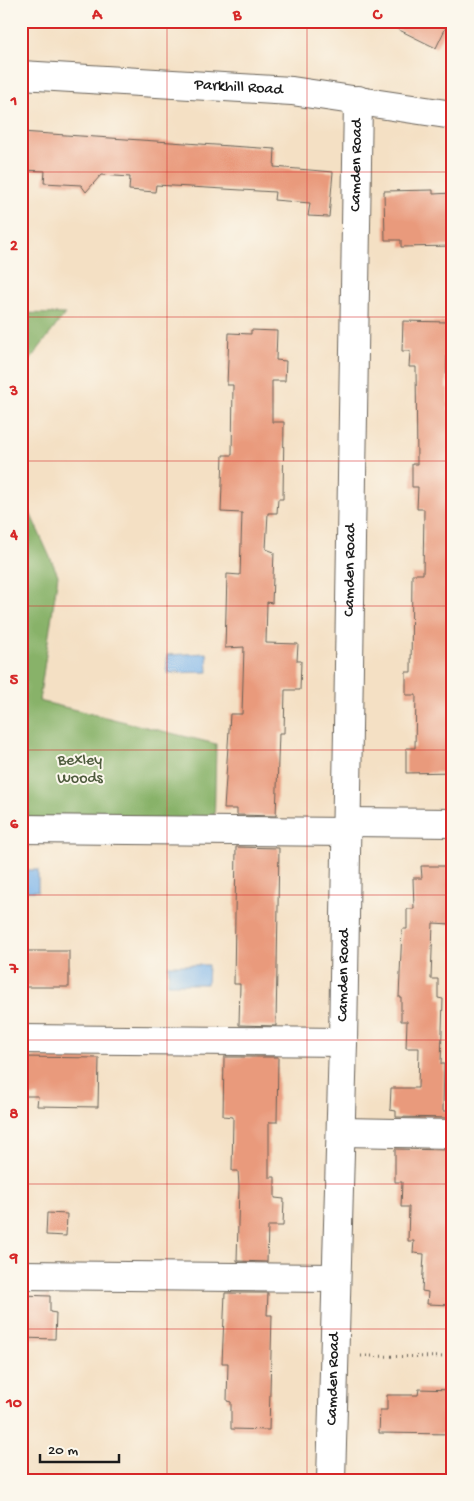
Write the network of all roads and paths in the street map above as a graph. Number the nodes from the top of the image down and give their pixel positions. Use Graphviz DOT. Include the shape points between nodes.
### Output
graph roads {
  1 [pos="21,75"];
  2 [pos="358,100"];
  3 [pos="453,115"];
  4 [pos="453,823"];
  5 [pos="347,827"];
  6 [pos="21,829"];
  7 [pos="21,1040"];
  8 [pos="343,1042"];
  9 [pos="341,1132"];
  10 [pos="453,1134"];
  11 [pos="21,1275"];
  12 [pos="336,1278"];
  13 [pos="334,1356"];
  14 [pos="453,1357"];
  15 [pos="331,1480"];
  1 -- 2 [label="street, Parkhill Road" via="292,91"];
  2 -- 3 [label="street, Parkhill Road"];
  2 -- 5 [label="street, Camden Road"];
  4 -- 5 [label="street"];
  5 -- 6 [label="street"];
  5 -- 8 [label="street, Camden Road"];
  7 -- 8 [label="street, Camden Road"];
  8 -- 9 [label="street, Camden Road"];
  9 -- 10 [label="street"];
  9 -- 12 [label="street, Camden Road"];
  11 -- 12 [label="street"];
  12 -- 13 [label="street, Camden Road"];
  13 -- 14 [label="path"];
  13 -- 15 [label="street, Camden Road"];
}
